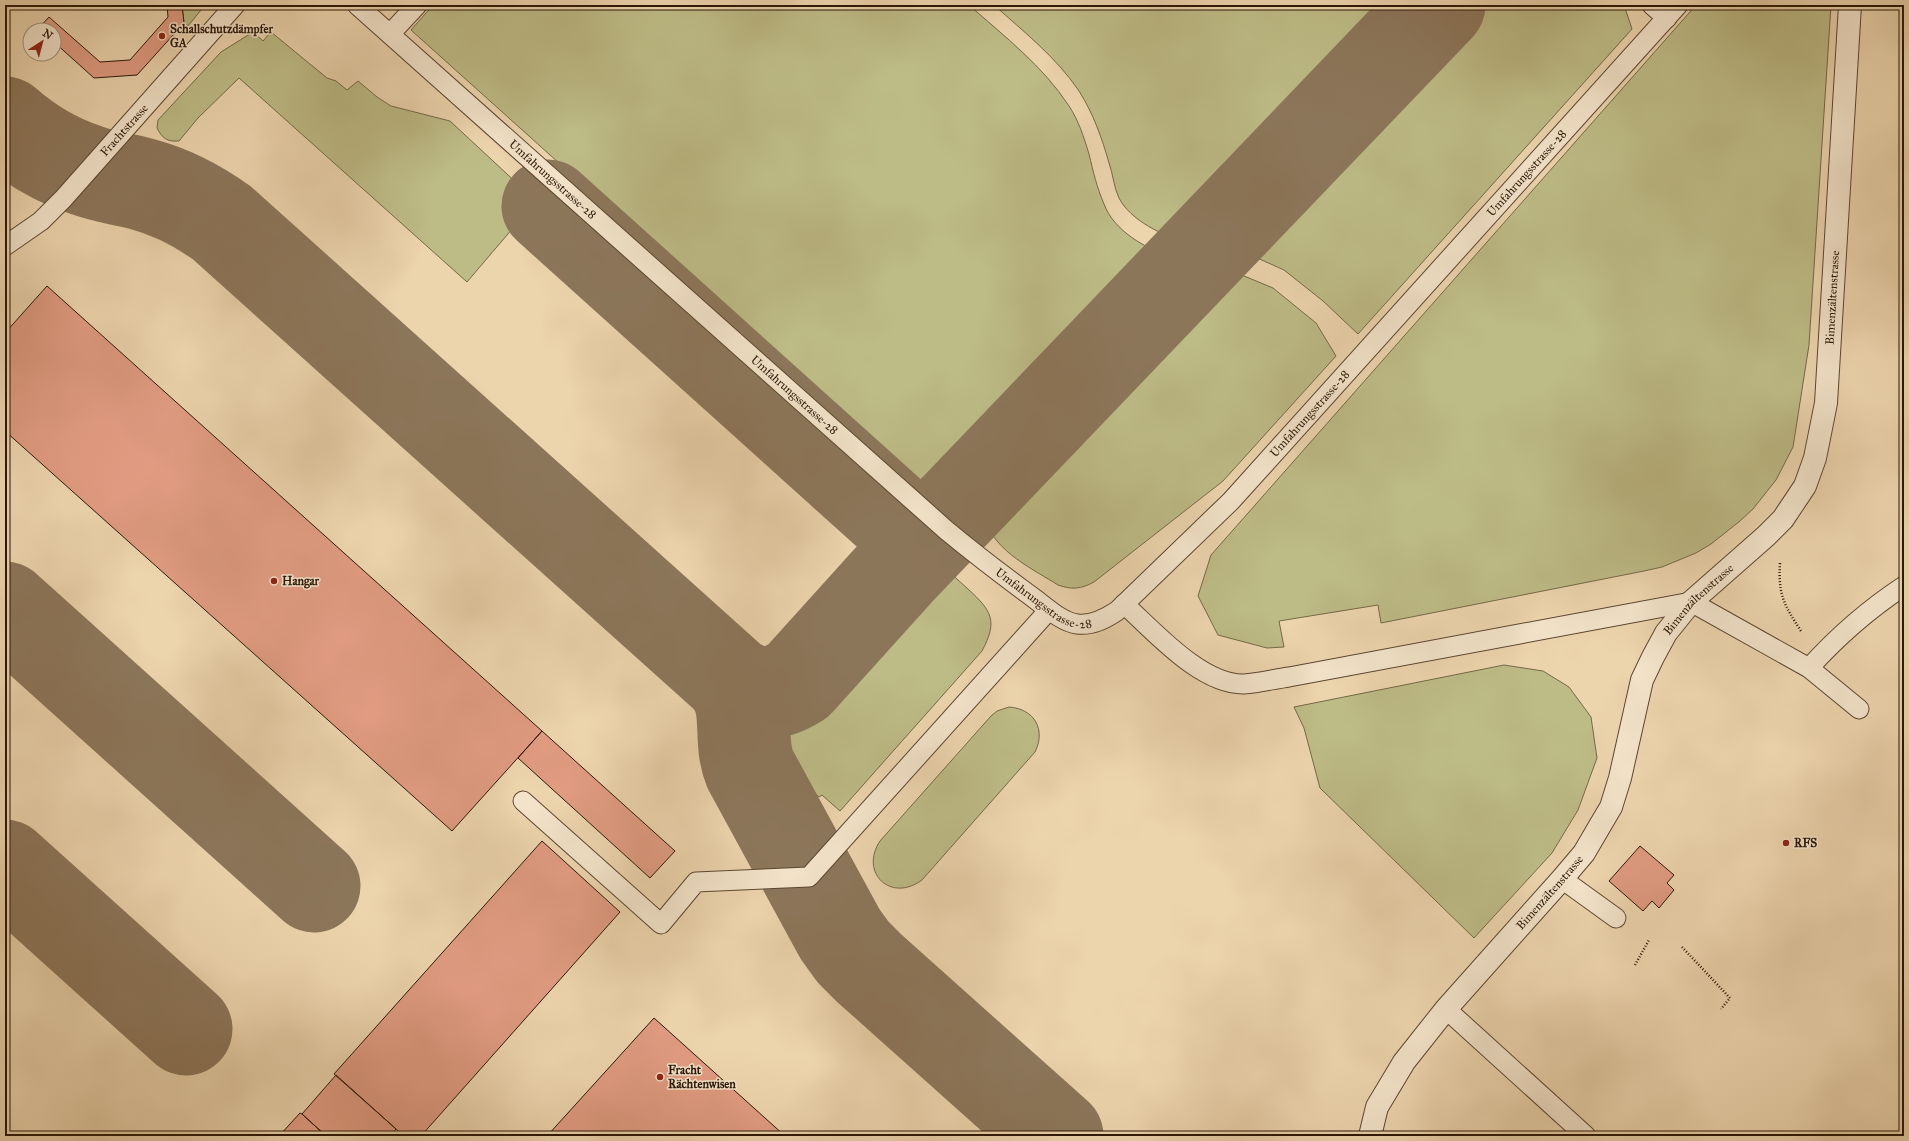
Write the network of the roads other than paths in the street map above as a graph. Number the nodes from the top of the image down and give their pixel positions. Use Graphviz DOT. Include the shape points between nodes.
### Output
graph roads {
  1 [pos="235,5"];
  2 [pos="357,5"];
  3 [pos="417,5"];
  4 [pos="1652,5"];
  5 [pos="1850,5"];
  6 [pos="1672,12"];
  7 [pos="390,34"];
  8 [pos="5,246"];
  9 [pos="1904,586"];
  10 [pos="1691,602"];
  11 [pos="1124,604"];
  12 [pos="1050,610"];
  13 [pos="1815,661"];
  14 [pos="1859,709"];
  15 [pos="524,800"];
  16 [pos="1562,880"];
  17 [pos="1616,918"];
  18 [pos="1446,1010"];
  19 [pos="1370,1136"];
  20 [pos="1586,1136"];
  1 -- 8 [label="lane, Frachtstrasse" via="63,199 41,221"];
  2 -- 7 [label="lane, Umfahrungsstrasse-28"];
  3 -- 7 [label="lane"];
  4 -- 6 [label="lane"];
  5 -- 10 [label="street, Bimenzältenstrasse" via="1826,403 1815,458 1805,486 1783,519"];
  6 -- 11 [label="lane, Umfahrungsstrasse-28" via="1231,501"];
  7 -- 12 [label="lane, Umfahrungsstrasse-28" via="946,530"];
  9 -- 13 [label="lane" via="1880,602"];
  10 -- 11 [label="lane" via="1243,684 1216,678 1188,662"];
  10 -- 13 [label="lane"];
  10 -- 16 [label="street, Bimenzältenstrasse" via="1666,633 1642,680 1611,807 1584,853"];
  11 -- 12 [label="lane, Umfahrungsstrasse-28" via="1098,622 1086,624 1076,624"];
  12 -- 15 [label="lane" via="809,877 696,882 661,924"];
  13 -- 14 [label="lane"];
  16 -- 17 [label="lane"];
  16 -- 18 [label="street, Bimenzältenstrasse"];
  18 -- 19 [label="street, Bimenzältenstrasse" via="1404,1062 1377,1107"];
  18 -- 20 [label="lane"];
}
